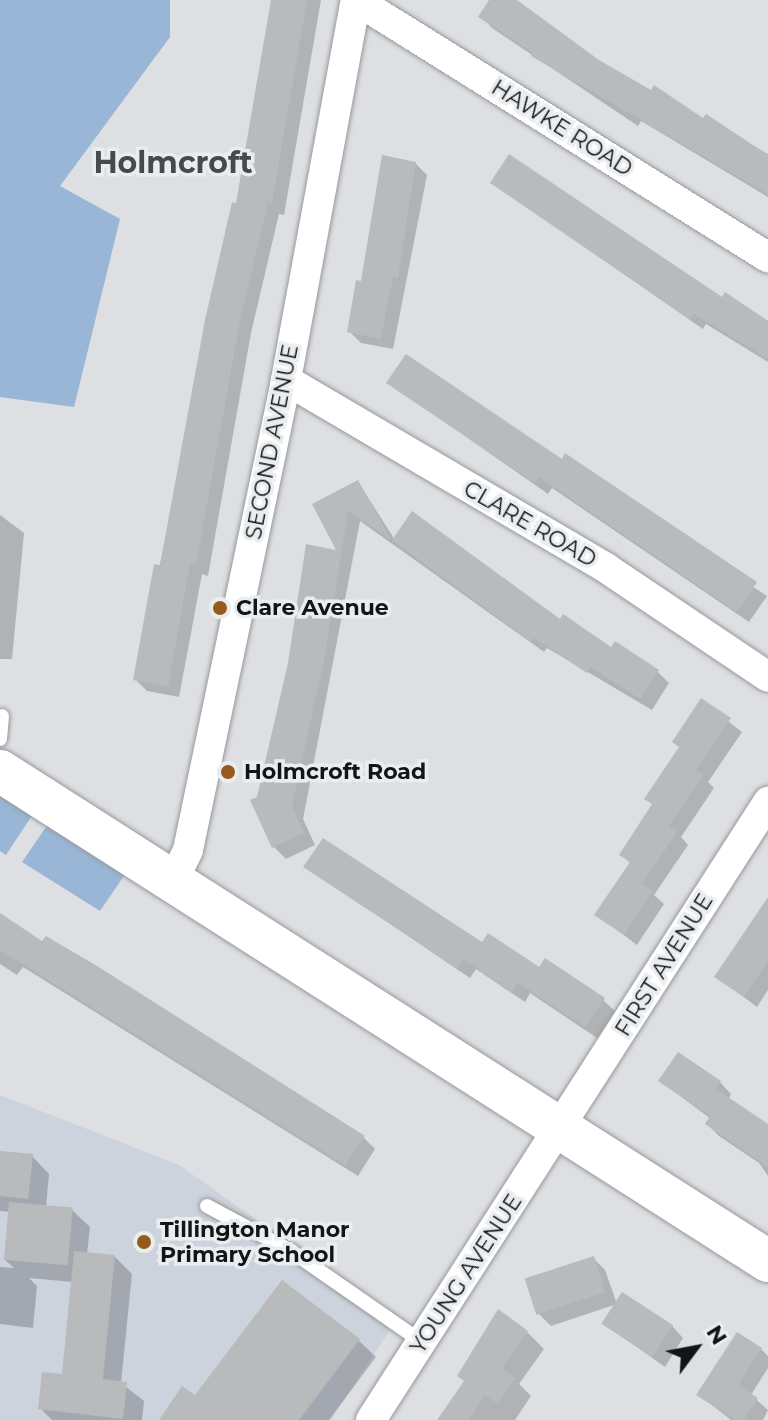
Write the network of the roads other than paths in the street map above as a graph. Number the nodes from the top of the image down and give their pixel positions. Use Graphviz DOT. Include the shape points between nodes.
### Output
graph roads {
  1 [pos="356,0"];
  2 [pos="768,257"];
  3 [pos="286,380"];
  4 [pos="768,677"];
  5 [pos="2,716"];
  6 [pos="0,739"];
  7 [pos="0,771"];
  8 [pos="768,802"];
  9 [pos="173,881"];
  10 [pos="560,1128"];
  11 [pos="207,1206"];
  12 [pos="768,1261"];
  13 [pos="422,1342"];
  14 [pos="371,1420"];
  1 -- 2 [label="street, HAWKE ROAD"];
  1 -- 3 [label="street, SECOND AVENUE"];
  3 -- 4 [label="street, CLARE ROAD" via="606,568"];
  3 -- 9 [label="street, SECOND AVENUE" via="188,850"];
  5 -- 6 [label="lane"];
  7 -- 9 [label="street"];
  8 -- 10 [label="street, FIRST AVENUE"];
  9 -- 10 [label="street"];
  10 -- 12 [label="street"];
  10 -- 13 [label="street, YOUNG AVENUE"];
  11 -- 13 [label="lane" via="291,1251"];
  13 -- 14 [label="street, YOUNG AVENUE"];
}
